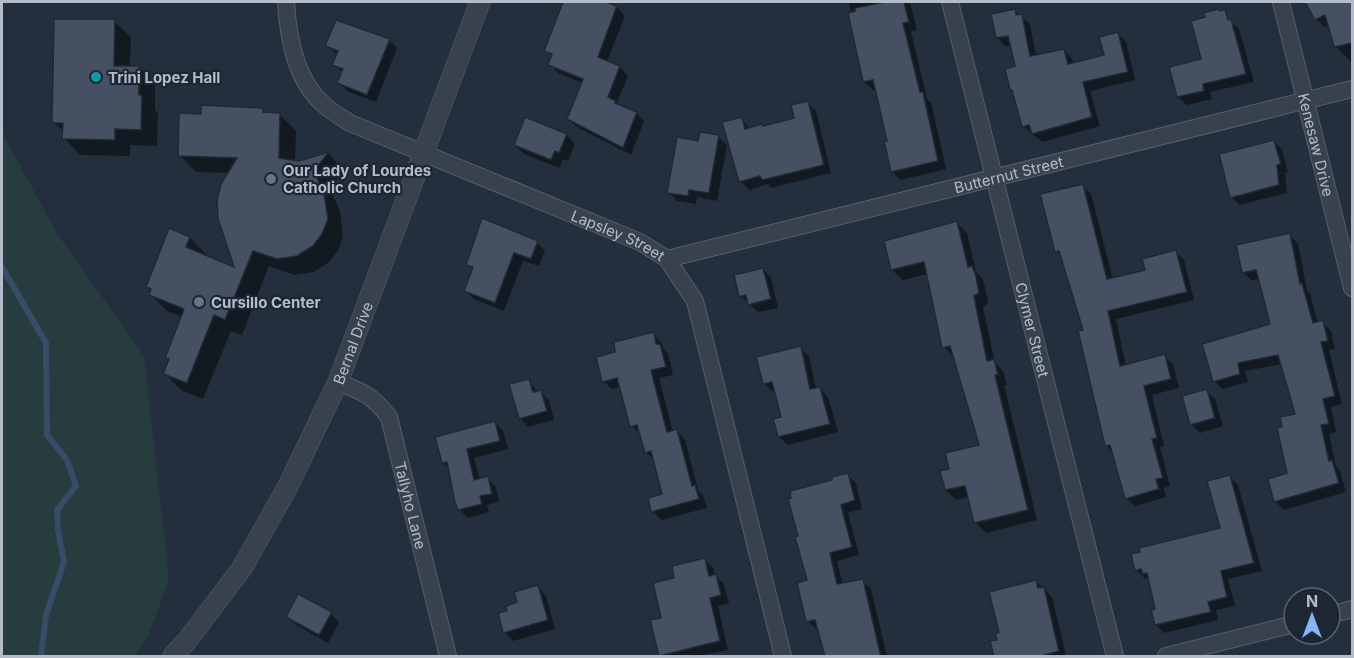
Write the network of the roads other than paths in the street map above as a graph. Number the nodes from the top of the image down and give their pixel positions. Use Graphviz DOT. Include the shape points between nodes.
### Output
graph roads {
  1 [pos="286,2"];
  2 [pos="480,2"];
  3 [pos="950,2"];
  4 [pos="1281,2"];
  5 [pos="1353,89"];
  6 [pos="1304,100"];
  7 [pos="423,153"];
  8 [pos="994,176"];
  9 [pos="667,259"];
  10 [pos="1353,288"];
  11 [pos="338,382"];
  12 [pos="1282,627"];
  13 [pos="173,657"];
  14 [pos="448,657"];
  15 [pos="783,657"];
  16 [pos="1115,657"];
  17 [pos="1166,657"];
  1 -- 7 [label="street, Lapsley Street" via="293,53 305,81 322,104 350,123"];
  2 -- 7 [label="street, Bernal Drive"];
  3 -- 8 [label="street, Clymer Street"];
  4 -- 6 [label="street, Kenesaw Drive"];
  5 -- 6 [label="street, Butternut Street"];
  6 -- 8 [label="street, Butternut Street"];
  6 -- 10 [label="street, Kenesaw Drive"];
  7 -- 9 [label="street, Lapsley Street" via="640,242"];
  7 -- 11 [label="street, Bernal Drive"];
  8 -- 9 [label="street, Butternut Street"];
  8 -- 16 [label="street, Clymer Street"];
  9 -- 15 [label="street, Lapsley Street" via="695,302"];
  11 -- 13 [label="street, Bernal Drive" via="288,488 242,568"];
  11 -- 14 [label="street, Tallyho Lane" via="377,401 389,417"];
  12 -- 17 [label="street"];
}
